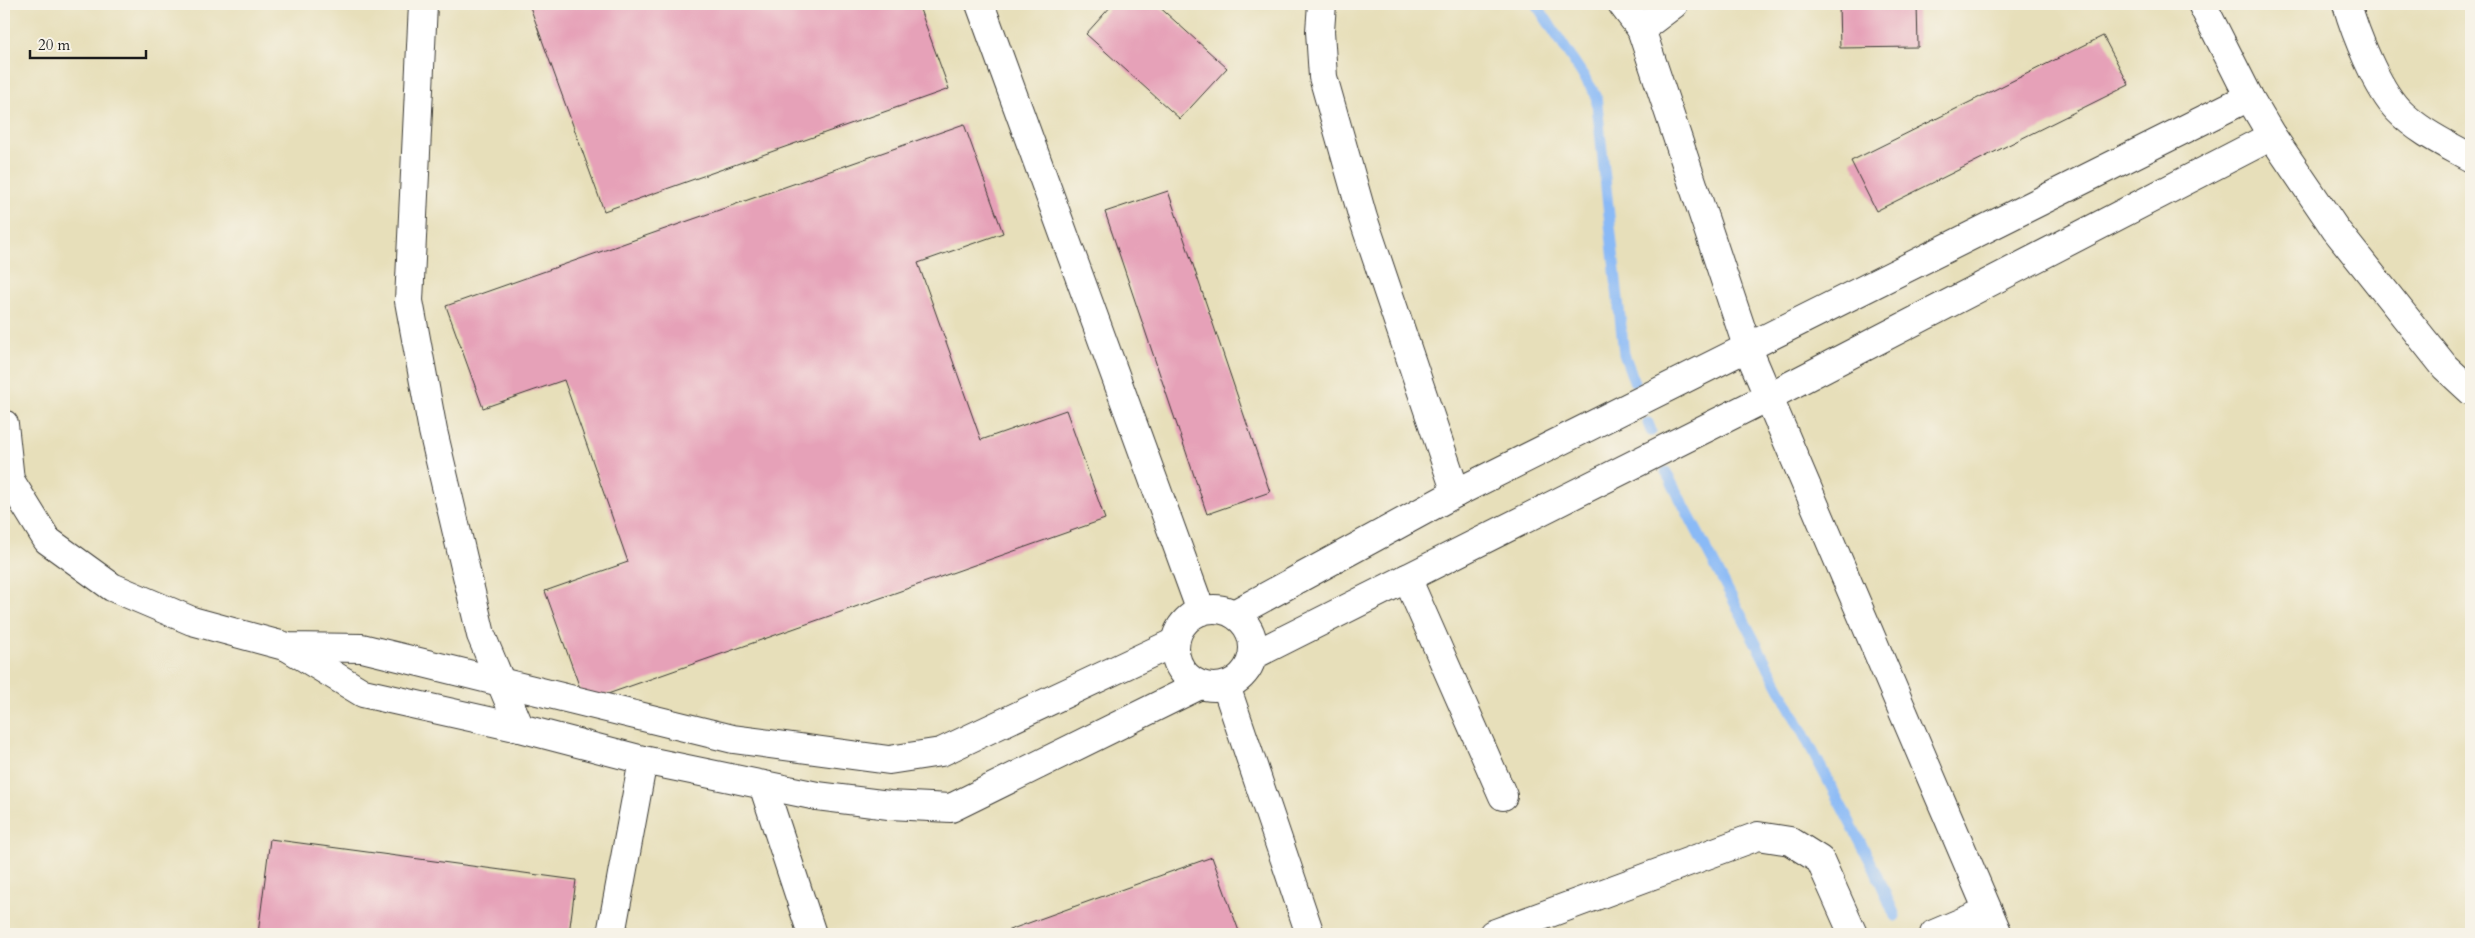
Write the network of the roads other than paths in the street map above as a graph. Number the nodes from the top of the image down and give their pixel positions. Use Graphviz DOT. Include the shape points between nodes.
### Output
graph roads {
  1 [pos="423,4"];
  2 [pos="980,4"];
  3 [pos="1322,4"];
  4 [pos="1622,4"];
  5 [pos="1674,4"];
  6 [pos="2202,4"];
  7 [pos="2346,4"];
  8 [pos="1641,29"];
  9 [pos="2249,97"];
  10 [pos="2272,136"];
  11 [pos="2471,158"];
  12 [pos="1748,349"];
  13 [pos="2471,391"];
  14 [pos="1768,397"];
  15 [pos="4,424"];
  16 [pos="1456,493"];
  17 [pos="1406,578"];
  18 [pos="1201,610"];
  19 [pos="1234,614"];
  20 [pos="1175,642"];
  21 [pos="288,647"];
  22 [pos="1254,655"];
  23 [pos="501,682"];
  24 [pos="1213,685"];
  25 [pos="520,728"];
  26 [pos="643,760"];
  27 [pos="763,785"];
  28 [pos="1503,796"];
  29 [pos="1993,923"];
  30 [pos="611,934"];
  31 [pos="812,934"];
  32 [pos="1310,934"];
  33 [pos="1493,934"];
  34 [pos="1853,934"];
  35 [pos="1934,934"];
  1 -- 23 [label="street" via="409,301 433,431 480,635"];
  2 -- 18 [label="street"];
  3 -- 16 [label="street" via="1323,77 1363,218"];
  4 -- 8 [label="street"];
  5 -- 8 [label="street"];
  6 -- 9 [label="street"];
  7 -- 11 [label="street" via="2374,72 2398,109 2429,135"];
  8 -- 12 [label="street"];
  9 -- 10 [label="street"];
  9 -- 12 [label="street"];
  10 -- 13 [label="street" via="2336,230 2446,367"];
  10 -- 14 [label="street"];
  12 -- 14 [label="street"];
  12 -- 16 [label="street"];
  14 -- 17 [label="street"];
  14 -- 29 [label="street"];
  15 -- 21 [label="street" via="10,480 47,540 112,587 192,621"];
  16 -- 19 [label="street"];
  17 -- 22 [label="street"];
  17 -- 28 [label="street"];
  18 -- 19 [label="street" via="1218,608"];
  18 -- 20 [label="street" via="1180,629"];
  19 -- 22 [label="street" via="1246,624 1253,639"];
  20 -- 23 [label="street" via="941,752 889,760 734,739"];
  20 -- 24 [label="street" via="1175,656 1188,678"];
  21 -- 23 [label="street" via="362,648"];
  21 -- 25 [label="street" via="363,693"];
  22 -- 24 [label="street" via="1248,669 1238,679"];
  23 -- 25 [label="street"];
  24 -- 27 [label="street" via="951,808 889,805 816,796"];
  24 -- 32 [label="street"];
  25 -- 26 [label="street"];
  26 -- 27 [label="street"];
  26 -- 30 [label="street"];
  27 -- 31 [label="street"];
  29 -- 35 [label="street"];
  33 -- 34 [label="street" via="1758,836 1790,841 1820,860"];
}
